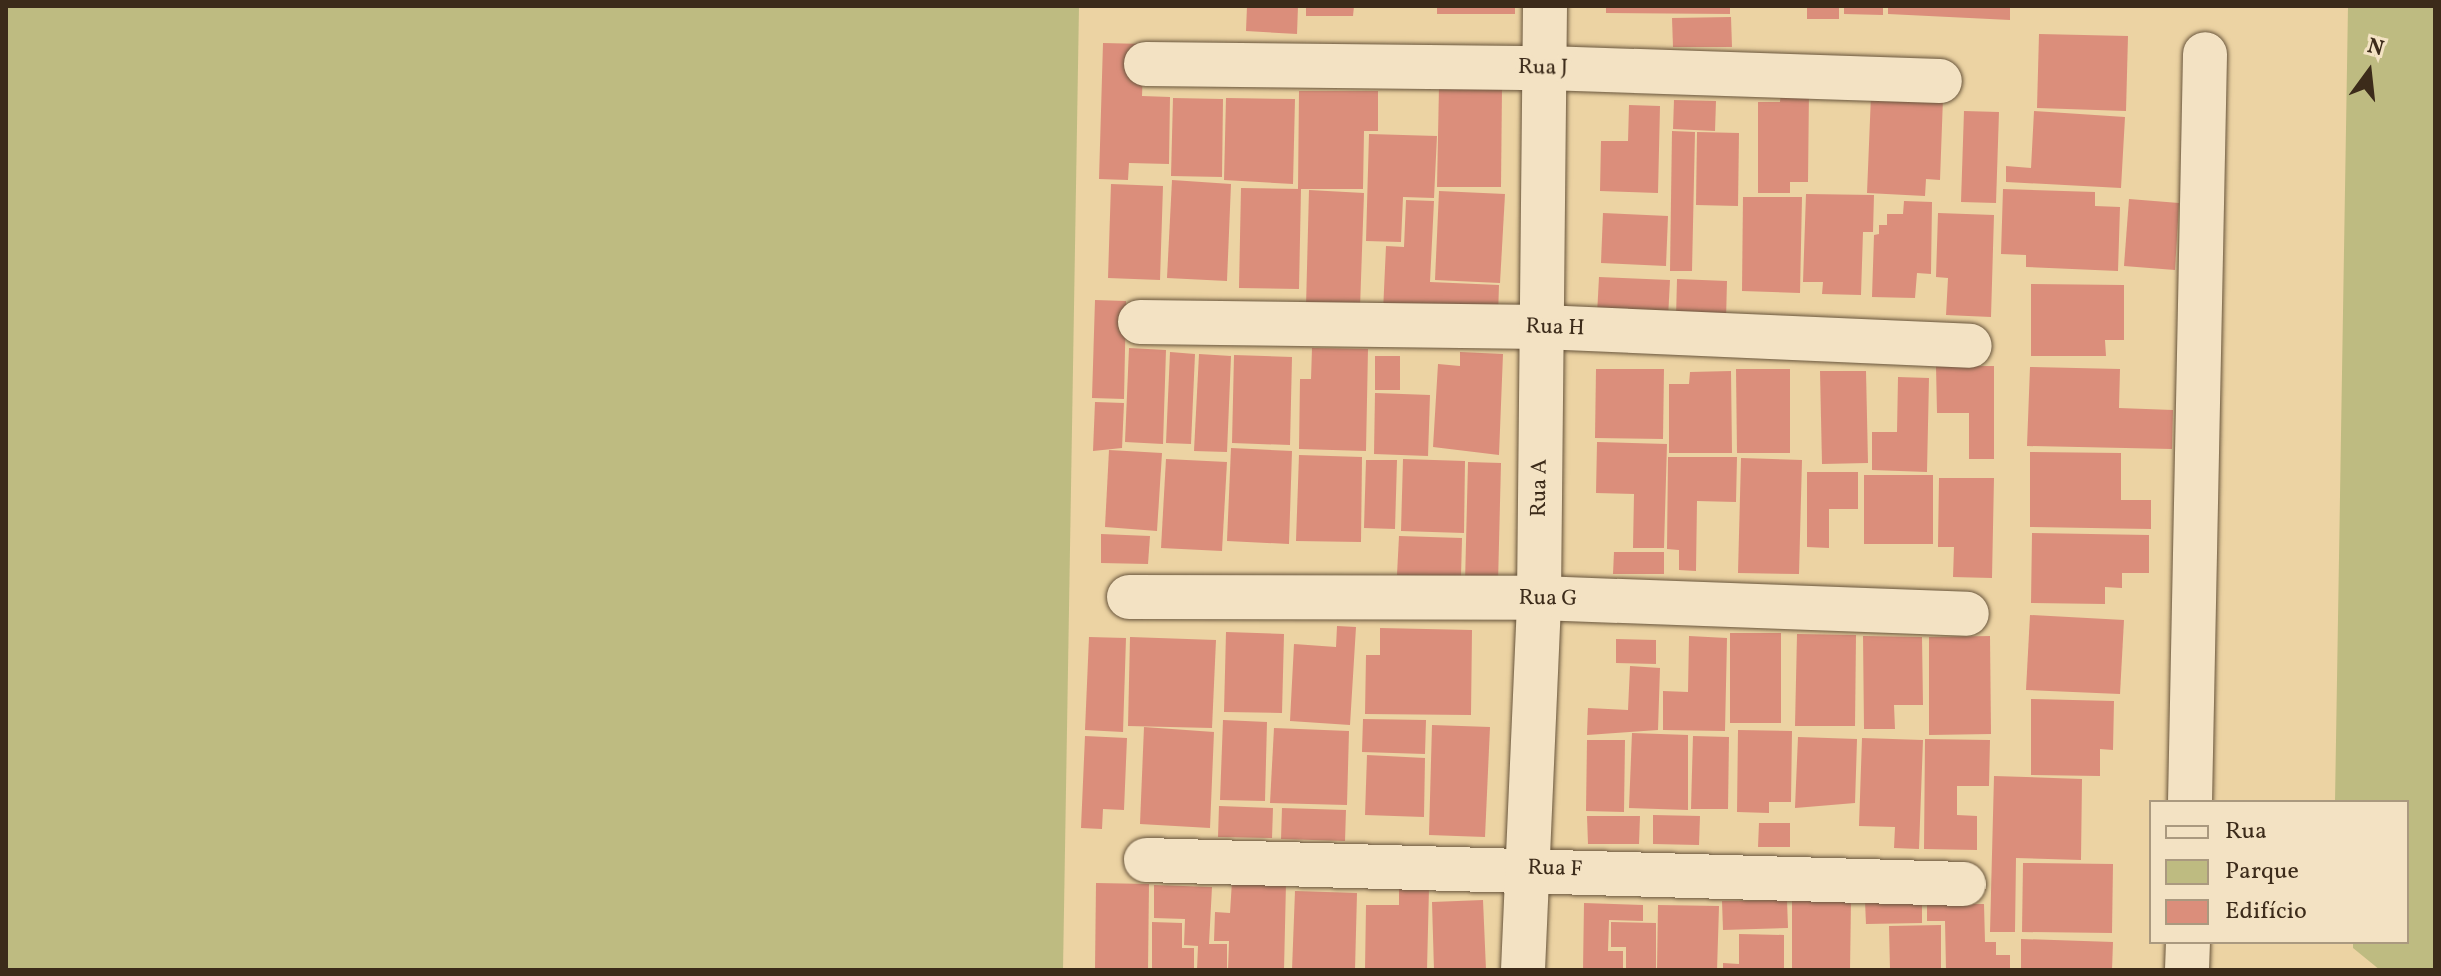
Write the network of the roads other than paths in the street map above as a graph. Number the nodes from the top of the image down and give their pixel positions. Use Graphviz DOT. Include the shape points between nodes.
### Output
graph roads {
  1 [pos="1545,6"];
  2 [pos="2205,54"];
  3 [pos="1146,64"];
  4 [pos="1546,68"];
  5 [pos="1940,81"];
  6 [pos="1140,322"];
  7 [pos="1542,327"];
  8 [pos="1970,346"];
  9 [pos="1129,597"];
  10 [pos="1539,598"];
  11 [pos="1967,614"];
  12 [pos="2190,800"];
  13 [pos="1146,860"];
  14 [pos="1526,868"];
  15 [pos="1964,884"];
  16 [pos="2188,944"];
  17 [pos="1523,970"];
  18 [pos="2187,970"];
  1 -- 4 [label="street, Rua A"];
  2 -- 12 [label="street"];
  3 -- 4 [label="street, Rua J"];
  4 -- 5 [label="street, Rua J"];
  4 -- 7 [label="street, Rua A"];
  6 -- 7 [label="street, Rua H"];
  7 -- 8 [label="street, Rua H"];
  7 -- 10 [label="street, Rua A"];
  9 -- 10 [label="street, Rua G"];
  10 -- 11 [label="street, Rua G"];
  10 -- 14 [label="street, Rua A"];
  13 -- 14 [label="street, Rua F"];
  14 -- 15 [label="street, Rua F"];
  14 -- 17 [label="street, Rua A"];
  16 -- 18 [label="street"];
}
